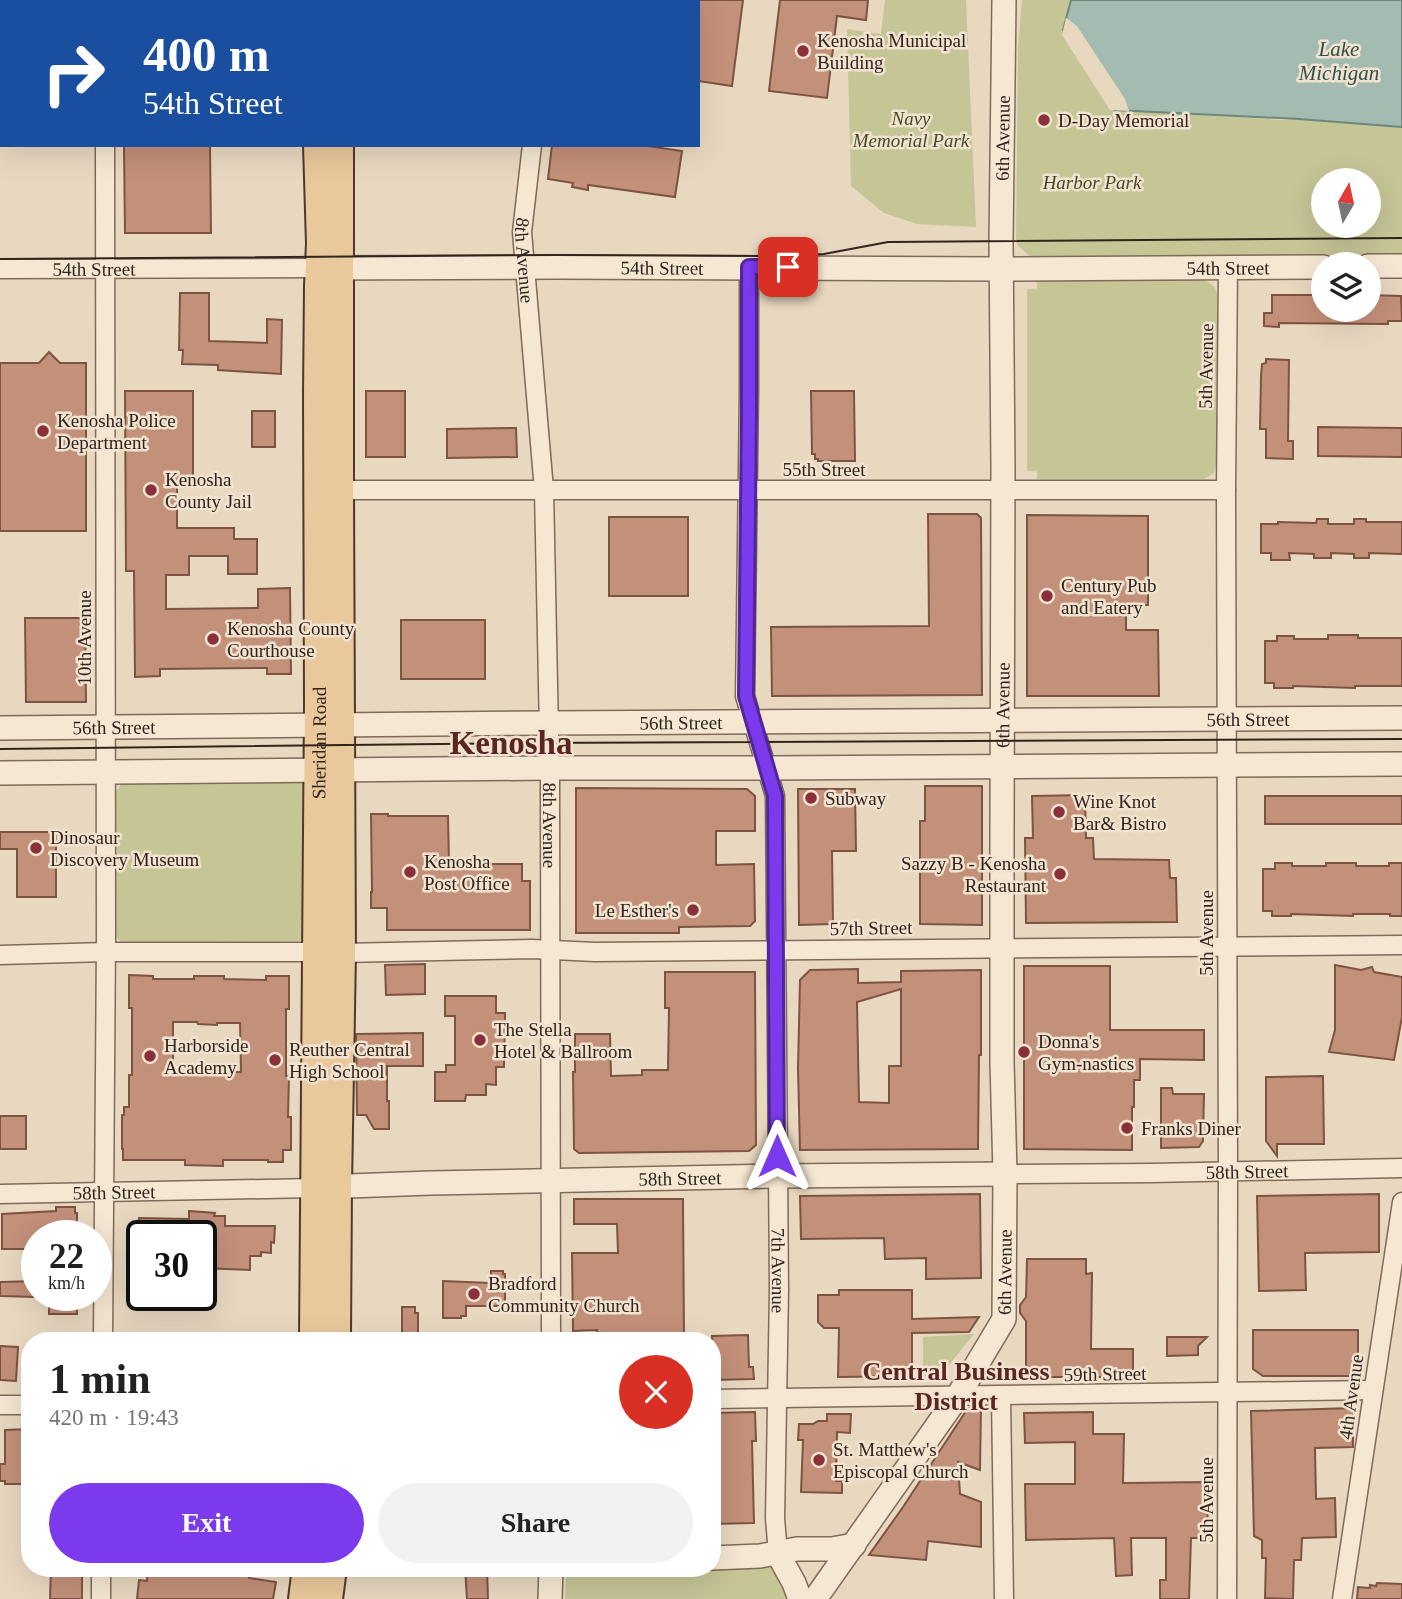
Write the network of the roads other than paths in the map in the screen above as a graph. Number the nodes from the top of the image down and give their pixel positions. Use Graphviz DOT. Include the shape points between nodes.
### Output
graph roads {
  1 [pos="1004,0"];
  2 [pos="105,147"];
  3 [pos="318,147"];
  4 [pos="339,147"];
  5 [pos="532,147"];
  6 [pos="1381,266"];
  7 [pos="1402,266"];
  8 [pos="526,267"];
  9 [pos="749,267"];
  10 [pos="1228,267"];
  11 [pos="1311,267"];
  12 [pos="105,268"];
  13 [pos="329,268"];
  14 [pos="0,269"];
  15 [pos="1002,269"];
  16 [pos="339,490"];
  17 [pos="544,490"];
  18 [pos="748,490"];
  19 [pos="1003,490"];
  20 [pos="1226,490"];
  21 [pos="1402,718"];
  22 [pos="1226,719"];
  23 [pos="1003,721"];
  24 [pos="550,723"];
  25 [pos="753,723"];
  26 [pos="329,726"];
  27 [pos="0,728"];
  28 [pos="105,728"];
  29 [pos="1226,764"];
  30 [pos="1402,764"];
  31 [pos="1002,766"];
  32 [pos="550,768"];
  33 [pos="767,768"];
  34 [pos="329,770"];
  35 [pos="106,772"];
  36 [pos="0,773"];
  37 [pos="1402,945"];
  38 [pos="1226,946"];
  39 [pos="1002,948"];
  40 [pos="551,950"];
  41 [pos="777,950"];
  42 [pos="106,952"];
  43 [pos="329,952"];
  44 [pos="0,955"];
  45 [pos="1402,1168"];
  46 [pos="1228,1172"];
  47 [pos="1004,1174"];
  48 [pos="778,1176"];
  49 [pos="550,1181"];
  50 [pos="325,1187"];
  51 [pos="103,1191"];
  52 [pos="0,1194"];
  53 [pos="1402,1202"];
  54 [pos="103,1332"];
  55 [pos="315,1332"];
  56 [pos="335,1332"];
  57 [pos="551,1332"];
  58 [pos="1373,1390"];
  59 [pos="1227,1393"];
  60 [pos="958,1396"];
  61 [pos="1001,1396"];
  62 [pos="777,1398"];
  63 [pos="721,1399"];
  64 [pos="0,1405"];
  65 [pos="21,1405"];
  66 [pos="854,1545"];
  67 [pos="778,1554"];
  68 [pos="721,1558"];
  69 [pos="102,1577"];
  70 [pos="306,1577"];
  71 [pos="331,1577"];
  72 [pos="551,1577"];
  73 [pos="101,1599"];
  74 [pos="303,1599"];
  75 [pos="328,1599"];
  76 [pos="550,1599"];
  77 [pos="800,1599"];
  78 [pos="815,1599"];
  79 [pos="1004,1599"];
  80 [pos="1227,1599"];
  81 [pos="1342,1599"];
  1 -- 15 [label="street, 6th Avenue"];
  2 -- 12 [label="street, 10th Avenue"];
  3 -- 13 [label="main road, Sheridan Road" via="321,244"];
  4 -- 13 [label="main road, Sheridan Road"];
  5 -- 8 [label="street, 8th Avenue" via="522,232"];
  6 -- 7 [label="street"];
  8 -- 9 [label="street, 54th Street"];
  8 -- 13 [label="street, 54th Street"];
  8 -- 17 [label="street, 8th Avenue"];
  9 -- 15 [label="street, 54th Street"];
  9 -- 18 [label="street, 7th Avenue"];
  10 -- 11 [label="street, 54th Street"];
  10 -- 15 [label="street, 54th Street"];
  10 -- 20 [label="street, 5th Avenue"];
  12 -- 13 [label="street, 54th Street"];
  12 -- 14 [label="street, 54th Street"];
  12 -- 28 [label="street, 10th Avenue"];
  13 -- 16 [label="main road, Sheridan Road"];
  13 -- 26 [label="main road, Sheridan Road"];
  15 -- 19 [label="street, 6th Avenue"];
  16 -- 17 [label="street, 55th Street"];
  16 -- 26 [label="main road, Sheridan Road"];
  17 -- 18 [label="street, 55th Street"];
  17 -- 24 [label="street, 8th Avenue"];
  18 -- 19 [label="street, 55th Street"];
  18 -- 25 [label="street, 7th Avenue" via="746,696"];
  19 -- 20 [label="street, 55th Street"];
  19 -- 23 [label="street, 6th Avenue"];
  20 -- 22 [label="street, 5th Avenue"];
  21 -- 22 [label="street, 56th Street"];
  22 -- 23 [label="street, 56th Street"];
  22 -- 29 [label="street, 5th Avenue"];
  23 -- 25 [label="street, 56th Street"];
  23 -- 31 [label="street, 6th Avenue"];
  24 -- 25 [label="street, 56th Street"];
  24 -- 26 [label="street, 56th Street"];
  24 -- 32 [label="street, 8th Avenue"];
  25 -- 33 [label="street, 7th Avenue"];
  26 -- 28 [label="street, 56th Street"];
  26 -- 34 [label="main road, Sheridan Road"];
  27 -- 28 [label="street, 56th Street"];
  28 -- 35 [label="street, 10th Avenue"];
  29 -- 30 [label="street"];
  29 -- 31 [label="street"];
  29 -- 38 [label="street, 5th Avenue"];
  31 -- 33 [label="street"];
  31 -- 39 [label="street, 6th Avenue"];
  32 -- 33 [label="street"];
  32 -- 34 [label="street"];
  32 -- 40 [label="street, 8th Avenue"];
  33 -- 41 [label="street, 7th Avenue" via="775,796"];
  34 -- 35 [label="street"];
  34 -- 43 [label="main road, Sheridan Road"];
  35 -- 36 [label="street"];
  35 -- 42 [label="street, 10th Avenue"];
  37 -- 38 [label="street, 57th Street"];
  38 -- 39 [label="street, 57th Street"];
  38 -- 46 [label="street, 5th Avenue"];
  39 -- 41 [label="street, 57th Street"];
  39 -- 47 [label="street, 6th Avenue"];
  40 -- 41 [label="street, 57th Street"];
  40 -- 43 [label="street, 57th Street"];
  40 -- 49 [label="street, 8th Avenue"];
  41 -- 48 [label="street, 7th Avenue"];
  42 -- 43 [label="street, 57th Street"];
  42 -- 44 [label="street, 57th Street"];
  42 -- 51 [label="street, 10th Avenue"];
  43 -- 50 [label="main road, Sheridan Road"];
  45 -- 46 [label="street, 58th Street"];
  46 -- 47 [label="street, 58th Street"];
  46 -- 59 [label="street, 5th Avenue"];
  47 -- 48 [label="street, 58th Street"];
  47 -- 60 [label="street, 6th Avenue" via="1004,1320"];
  48 -- 49 [label="street, 58th Street"];
  48 -- 62 [label="street, 7th Avenue"];
  49 -- 50 [label="street, 58th Street"];
  49 -- 57 [label="street, 8th Avenue"];
  50 -- 51 [label="street, 58th Street"];
  50 -- 55 [label="main road, Sheridan Road"];
  50 -- 56 [label="main road, Sheridan Road"];
  51 -- 52 [label="street, 58th Street"];
  51 -- 54 [label="street, 10th Avenue"];
  53 -- 58 [label="street, 4th Avenue"];
  58 -- 59 [label="street, 59th Street"];
  58 -- 81 [label="street, 4th Avenue"];
  59 -- 61 [label="street, 59th Street"];
  59 -- 80 [label="street, 5th Avenue"];
  60 -- 61 [label="street, 59th Street"];
  60 -- 62 [label="street, 59th Street"];
  60 -- 66 [label="street, 6th Avenue"];
  61 -- 79 [label="street"];
  62 -- 63 [label="street, 59th Street"];
  62 -- 67 [label="street, 7th Avenue"];
  64 -- 65 [label="street"];
  66 -- 67 [label="street"];
  66 -- 78 [label="street, 6th Avenue"];
  67 -- 68 [label="street"];
  67 -- 77 [label="street, 7th Avenue"];
  69 -- 73 [label="street"];
  70 -- 74 [label="main road"];
  71 -- 75 [label="main road"];
  72 -- 76 [label="street"];
}
